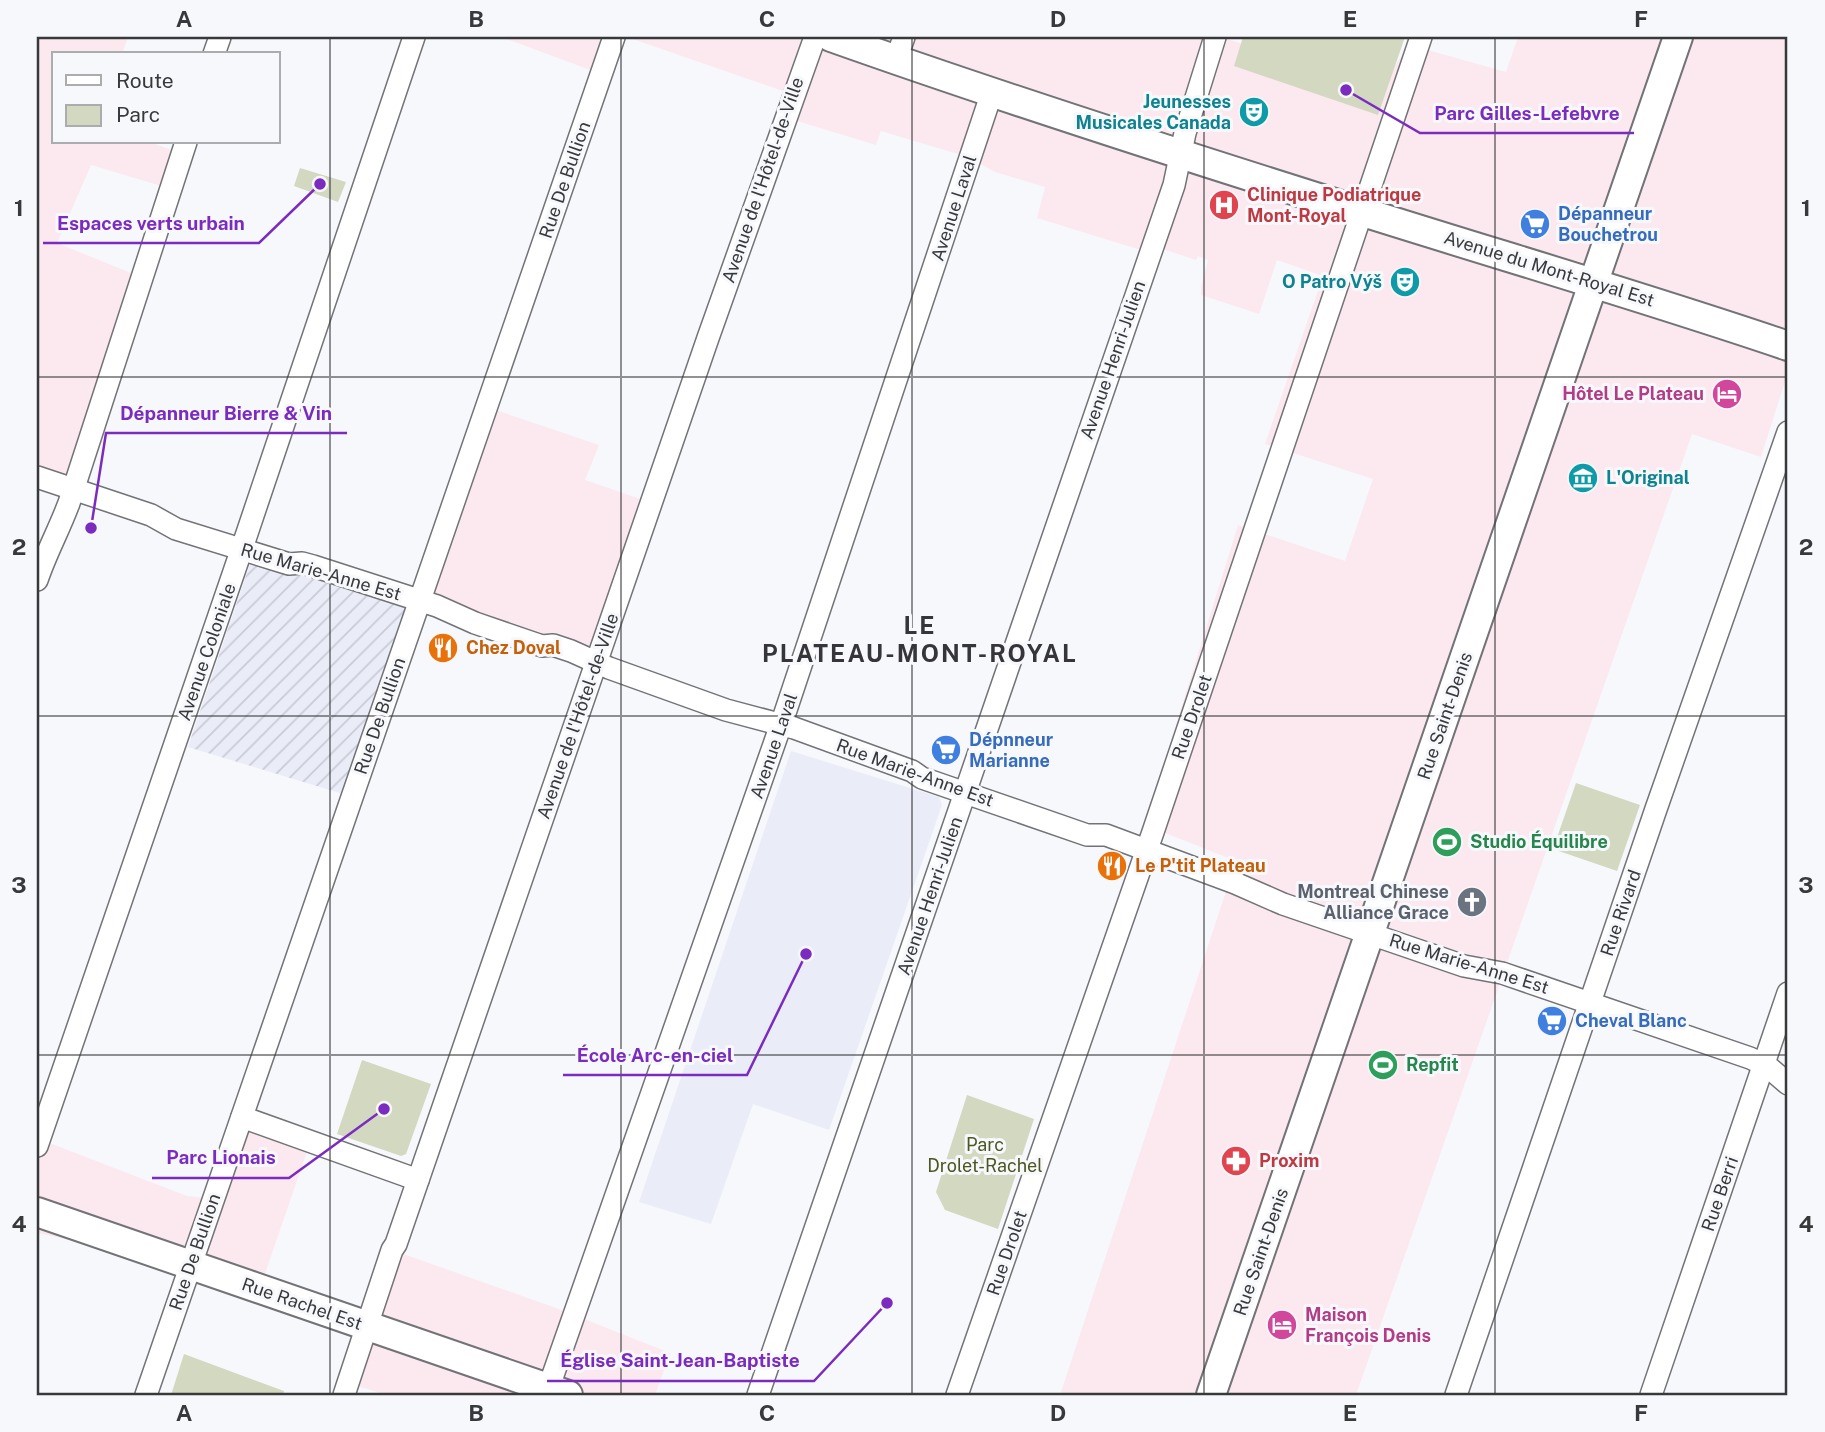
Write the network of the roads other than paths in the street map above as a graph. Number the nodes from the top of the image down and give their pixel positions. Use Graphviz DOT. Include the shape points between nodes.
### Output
graph roads {
  1 [pos="414,37"];
  2 [pos="614,37"];
  3 [pos="815,37"];
  4 [pos="831,37"];
  5 [pos="1215,37"];
  6 [pos="1421,37"];
  7 [pos="1678,37"];
  8 [pos="900,48"];
  9 [pos="992,92"];
  10 [pos="185,144"];
  11 [pos="1181,153"];
  12 [pos="1363,212"];
  13 [pos="1594,283"];
  14 [pos="1788,346"];
  15 [pos="1788,432"];
  16 [pos="37,477"];
  17 [pos="73,490"];
  18 [pos="241,549"];
  19 [pos="37,580"];
  20 [pos="420,601"];
  21 [pos="596,662"];
  22 [pos="781,724"];
  23 [pos="966,793"];
  24 [pos="1147,851"];
  25 [pos="1370,933"];
  26 [pos="1788,993"];
  27 [pos="1590,1002"];
  28 [pos="1764,1065"];
  29 [pos="1788,1084"];
  30 [pos="242,1117"];
  31 [pos="37,1146"];
  32 [pos="418,1180"];
  33 [pos="37,1212"];
  34 [pos="189,1265"];
  35 [pos="367,1327"];
  36 [pos="554,1393"];
  37 [pos="146,1395"];
  38 [pos="344,1395"];
  39 [pos="758,1395"];
  40 [pos="957,1395"];
  41 [pos="1211,1395"];
  42 [pos="1456,1395"];
  43 [pos="1651,1395"];
  1 -- 18 [label="street, Avenue Coloniale"];
  2 -- 20 [label="street, Rue De Bullion"];
  3 -- 21 [label="street, Avenue de l'Hôtel-de-Ville"];
  4 -- 8 [label="main road, Avenue du Mont-Royal Est"];
  5 -- 11 [label="street, Avenue Henri-Julien"];
  6 -- 12 [label="street, Rue Drolet"];
  7 -- 13 [label="main road, Rue Saint-Denis"];
  8 -- 9 [label="main road, Avenue du Mont-Royal Est"];
  9 -- 11 [label="main road, Avenue du Mont-Royal Est"];
  9 -- 22 [label="street, Avenue Laval"];
  10 -- 17 [label="street"];
  11 -- 12 [label="main road, Avenue du Mont-Royal Est"];
  11 -- 23 [label="street, Avenue Henri-Julien" via="1174,185"];
  12 -- 13 [label="main road, Avenue du Mont-Royal Est"];
  12 -- 24 [label="street, Rue Drolet"];
  13 -- 14 [label="main road, Avenue du Mont-Royal Est"];
  13 -- 25 [label="main road, Rue Saint-Denis"];
  15 -- 27 [label="street, Rue Rivard"];
  16 -- 17 [label="street, Rue Marie-Anne Est"];
  17 -- 18 [label="street, Rue Marie-Anne Est" via="151,515 176,530"];
  17 -- 19 [label="street"];
  18 -- 20 [label="street, Rue Marie-Anne Est" via="289,564 313,566"];
  18 -- 31 [label="street, Avenue Coloniale"];
  20 -- 21 [label="street, Rue Marie-Anne Est"];
  20 -- 30 [label="street, Rue De Bullion"];
  21 -- 22 [label="street, Rue Marie-Anne Est" via="747,717"];
  21 -- 32 [label="street, Avenue de l'Hôtel-de-Ville"];
  22 -- 23 [label="street, Rue Marie-Anne Est"];
  22 -- 36 [label="street, Avenue Laval"];
  23 -- 24 [label="street, Rue Marie-Anne Est"];
  23 -- 39 [label="street, Avenue Henri-Julien"];
  24 -- 25 [label="street, Rue Marie-Anne Est"];
  24 -- 40 [label="street, Rue Drolet"];
  25 -- 27 [label="street, Rue Marie-Anne Est" via="1466,967 1497,971"];
  25 -- 41 [label="main road, Rue Saint-Denis"];
  26 -- 28 [label="street, Rue Berri"];
  27 -- 28 [label="street, Rue Marie-Anne Est"];
  27 -- 42 [label="street, Rue Rivard"];
  28 -- 29 [label="street, Rue Marie-Anne Est"];
  28 -- 43 [label="street, Rue Berri"];
  30 -- 32 [label="street"];
  30 -- 34 [label="street, Rue De Bullion"];
  32 -- 35 [label="street, Avenue de l'Hôtel-de-Ville"];
  33 -- 34 [label="main road, Rue Rachel Est"];
  34 -- 35 [label="main road, Rue Rachel Est"];
  34 -- 37 [label="street, Rue De Bullion"];
  35 -- 36 [label="main road, Rue Rachel Est"];
  35 -- 38 [label="street, Avenue de l'Hôtel-de-Ville"];
}
